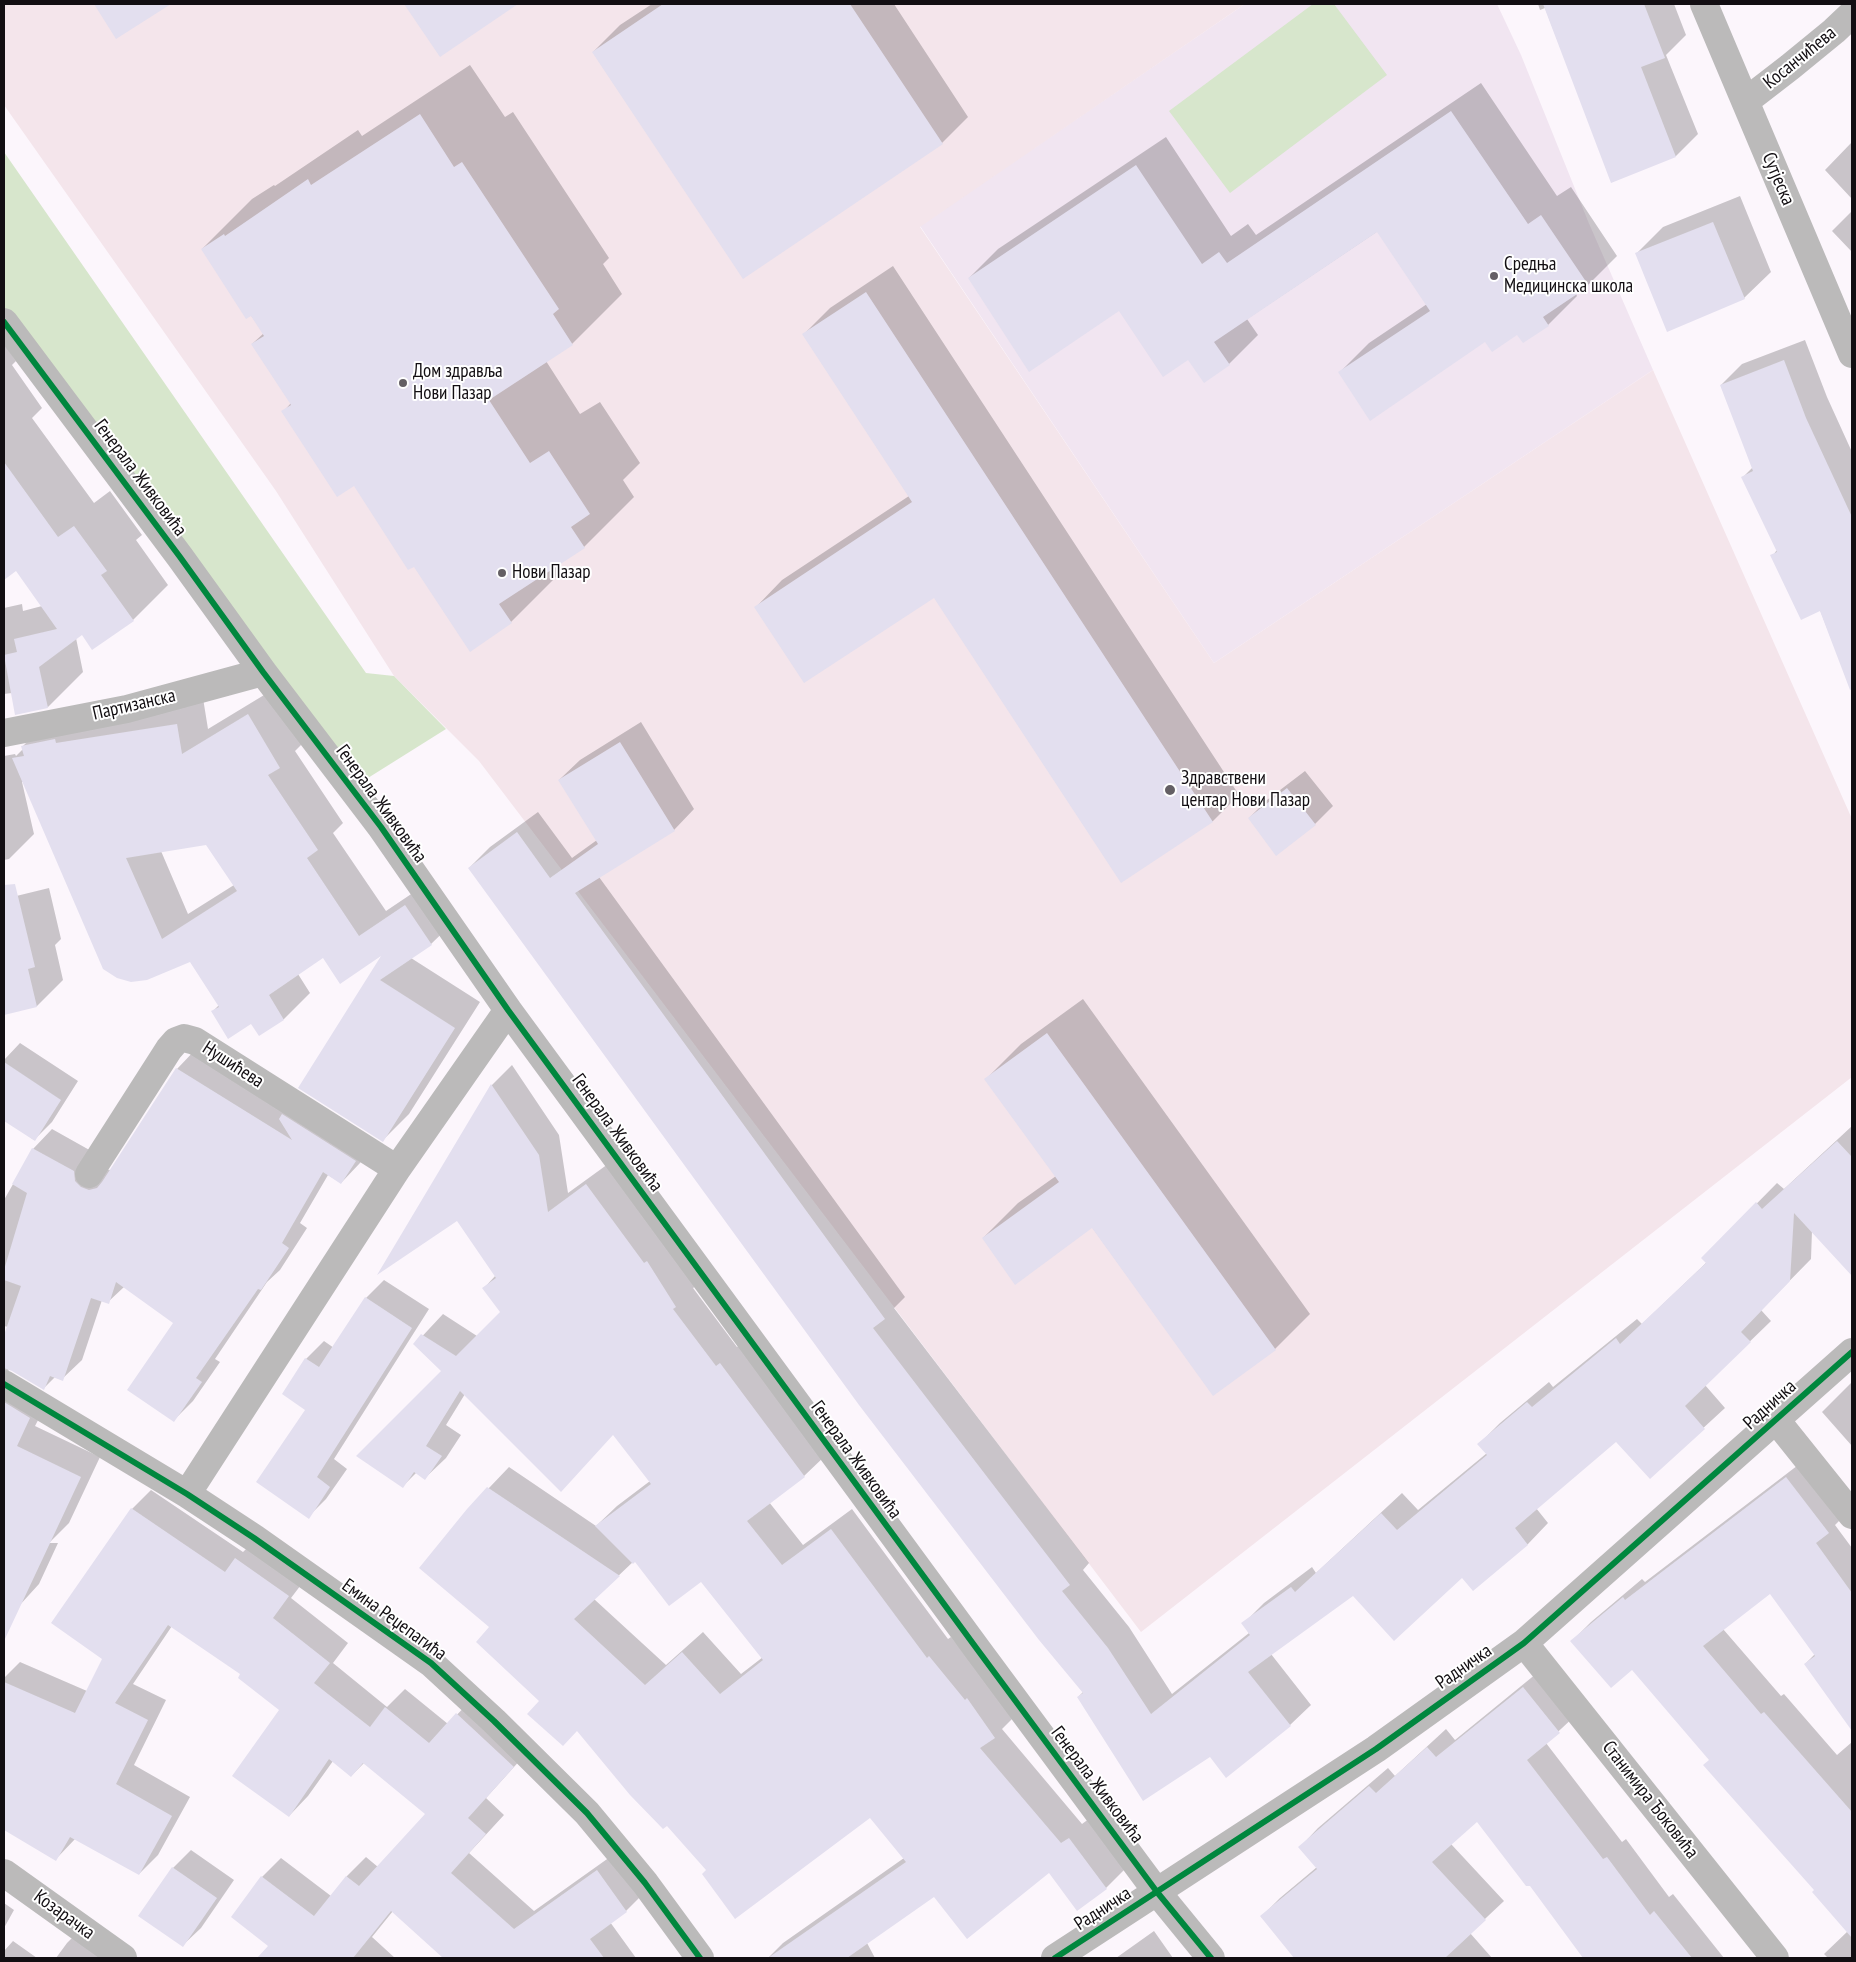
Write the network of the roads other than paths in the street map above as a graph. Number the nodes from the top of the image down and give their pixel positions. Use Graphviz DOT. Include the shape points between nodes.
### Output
graph roads {
  1 [pos="1704,4"];
  2 [pos="1852,14"];
  3 [pos="1746,101"];
  4 [pos="4,322"];
  5 [pos="1852,354"];
  6 [pos="263,672"];
  7 [pos="4,733"];
  8 [pos="508,1010"];
  9 [pos="397,1169"];
  10 [pos="89,1174"];
  11 [pos="1852,1352"];
  12 [pos="4,1384"];
  13 [pos="1776,1420"];
  14 [pos="188,1494"];
  15 [pos="1852,1515"];
  16 [pos="1524,1642"];
  17 [pos="4,1873"];
  18 [pos="1157,1892"];
  19 [pos="123,1958"];
  20 [pos="700,1958"];
  21 [pos="1055,1958"];
  22 [pos="1211,1958"];
  23 [pos="1775,1958"];
  1 -- 3 [label="street, Сутјеска"];
  2 -- 3 [label="street, Косанчићева"];
  3 -- 5 [label="street, Сутјеска"];
  4 -- 6 [label="street, Генерала Живковића"];
  6 -- 7 [label="street, Партизанска" via="127,709"];
  6 -- 8 [label="street, Генерала Живковића" via="381,827"];
  8 -- 9 [label="street"];
  8 -- 18 [label="street, Генерала Живковића"];
  9 -- 10 [label="street, Нушићева" via="194,1040 184,1038 169,1049"];
  9 -- 14 [label="street"];
  11 -- 13 [label="street, Радничка"];
  12 -- 14 [label="street, Емина Реџепагића"];
  13 -- 15 [label="street"];
  13 -- 16 [label="street, Радничка"];
  14 -- 20 [label="street, Емина Реџепагића" via="431,1663 587,1813 645,1883"];
  16 -- 18 [label="street, Радничка" via="1376,1749"];
  16 -- 23 [label="street, Станимира Ђоковића"];
  17 -- 19 [label="street, Козарачка"];
  18 -- 21 [label="street, Радничка"];
  18 -- 22 [label="street, Генерала Живковића"];
}
